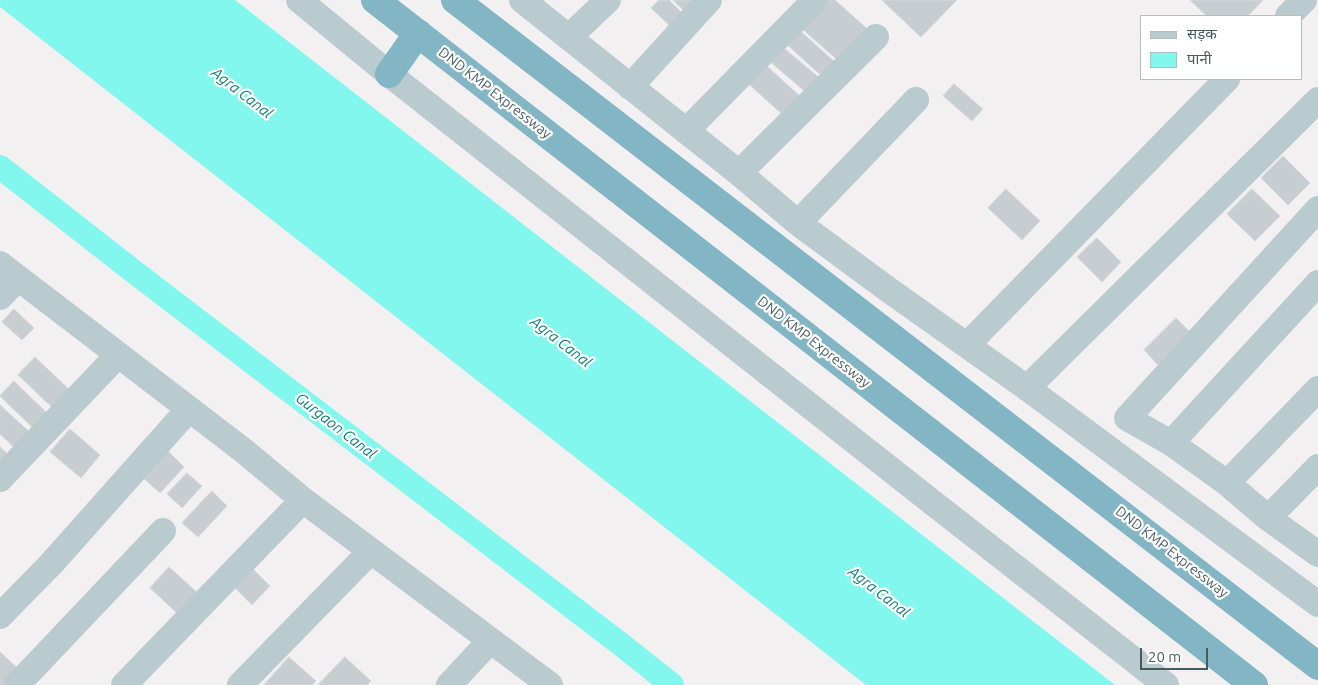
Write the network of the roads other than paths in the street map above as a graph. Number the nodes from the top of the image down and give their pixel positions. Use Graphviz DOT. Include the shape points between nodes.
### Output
graph roads {
  1 [pos="300,0"];
  2 [pos="375,0"];
  3 [pos="455,0"];
  4 [pos="522,0"];
  5 [pos="608,0"];
  6 [pos="709,0"];
  7 [pos="816,0"];
  8 [pos="1304,0"];
  9 [pos="1289,15"];
  10 [pos="418,33"];
  11 [pos="876,37"];
  12 [pos="569,38"];
  13 [pos="388,74"];
  14 [pos="1226,80"];
  15 [pos="630,86"];
  16 [pos="916,100"];
  17 [pos="1316,107"];
  18 [pos="686,131"];
  19 [pos="739,173"];
  20 [pos="1318,209"];
  21 [pos="798,223"];
  22 [pos="9,271"];
  23 [pos="1318,283"];
  24 [pos="0,297"];
  25 [pos="968,345"];
  26 [pos="118,355"];
  27 [pos="1027,388"];
  28 [pos="1318,389"];
  29 [pos="189,409"];
  30 [pos="1163,438"];
  31 [pos="1126,461"];
  32 [pos="1318,467"];
  33 [pos="0,479"];
  34 [pos="1227,483"];
  35 [pos="303,500"];
  36 [pos="1268,518"];
  37 [pos="164,531"];
  38 [pos="371,551"];
  39 [pos="1318,554"];
  40 [pos="1318,604"];
  41 [pos="0,616"];
  42 [pos="490,640"];
  43 [pos="1318,666"];
  44 [pos="17,685"];
  45 [pos="124,685"];
  46 [pos="240,685"];
  47 [pos="449,685"];
  48 [pos="550,685"];
  49 [pos="1166,685"];
  50 [pos="1254,685"];
  1 -- 13 [label="street"];
  2 -- 10 [label="highway, DND KMP Expressway"];
  3 -- 43 [label="highway, DND KMP Expressway"];
  4 -- 12 [label="street"];
  5 -- 12 [label="street"];
  6 -- 15 [label="street"];
  7 -- 18 [label="street"];
  8 -- 9 [label="street"];
  10 -- 13 [label="highway"];
  10 -- 50 [label="highway, DND KMP Expressway"];
  11 -- 19 [label="street"];
  12 -- 15 [label="street"];
  13 -- 49 [label="street"];
  14 -- 25 [label="street"];
  15 -- 18 [label="street"];
  16 -- 21 [label="street"];
  17 -- 27 [label="street"];
  18 -- 19 [label="street"];
  19 -- 21 [label="street"];
  20 -- 30 [label="street" via="1126,418"];
  21 -- 25 [label="street"];
  22 -- 24 [label="street"];
  22 -- 26 [label="street"];
  23 -- 30 [label="street"];
  25 -- 27 [label="street"];
  26 -- 29 [label="street"];
  26 -- 33 [label="street"];
  27 -- 31 [label="street"];
  28 -- 34 [label="street"];
  29 -- 35 [label="street"];
  29 -- 41 [label="street" via="51,564"];
  30 -- 31 [label="street"];
  30 -- 34 [label="street"];
  31 -- 40 [label="street"];
  32 -- 36 [label="street"];
  34 -- 36 [label="street"];
  35 -- 38 [label="street"];
  35 -- 45 [label="street"];
  36 -- 39 [label="street"];
  37 -- 44 [label="street"];
  38 -- 42 [label="street"];
  38 -- 46 [label="street"];
  42 -- 47 [label="street"];
  42 -- 48 [label="street"];
}
